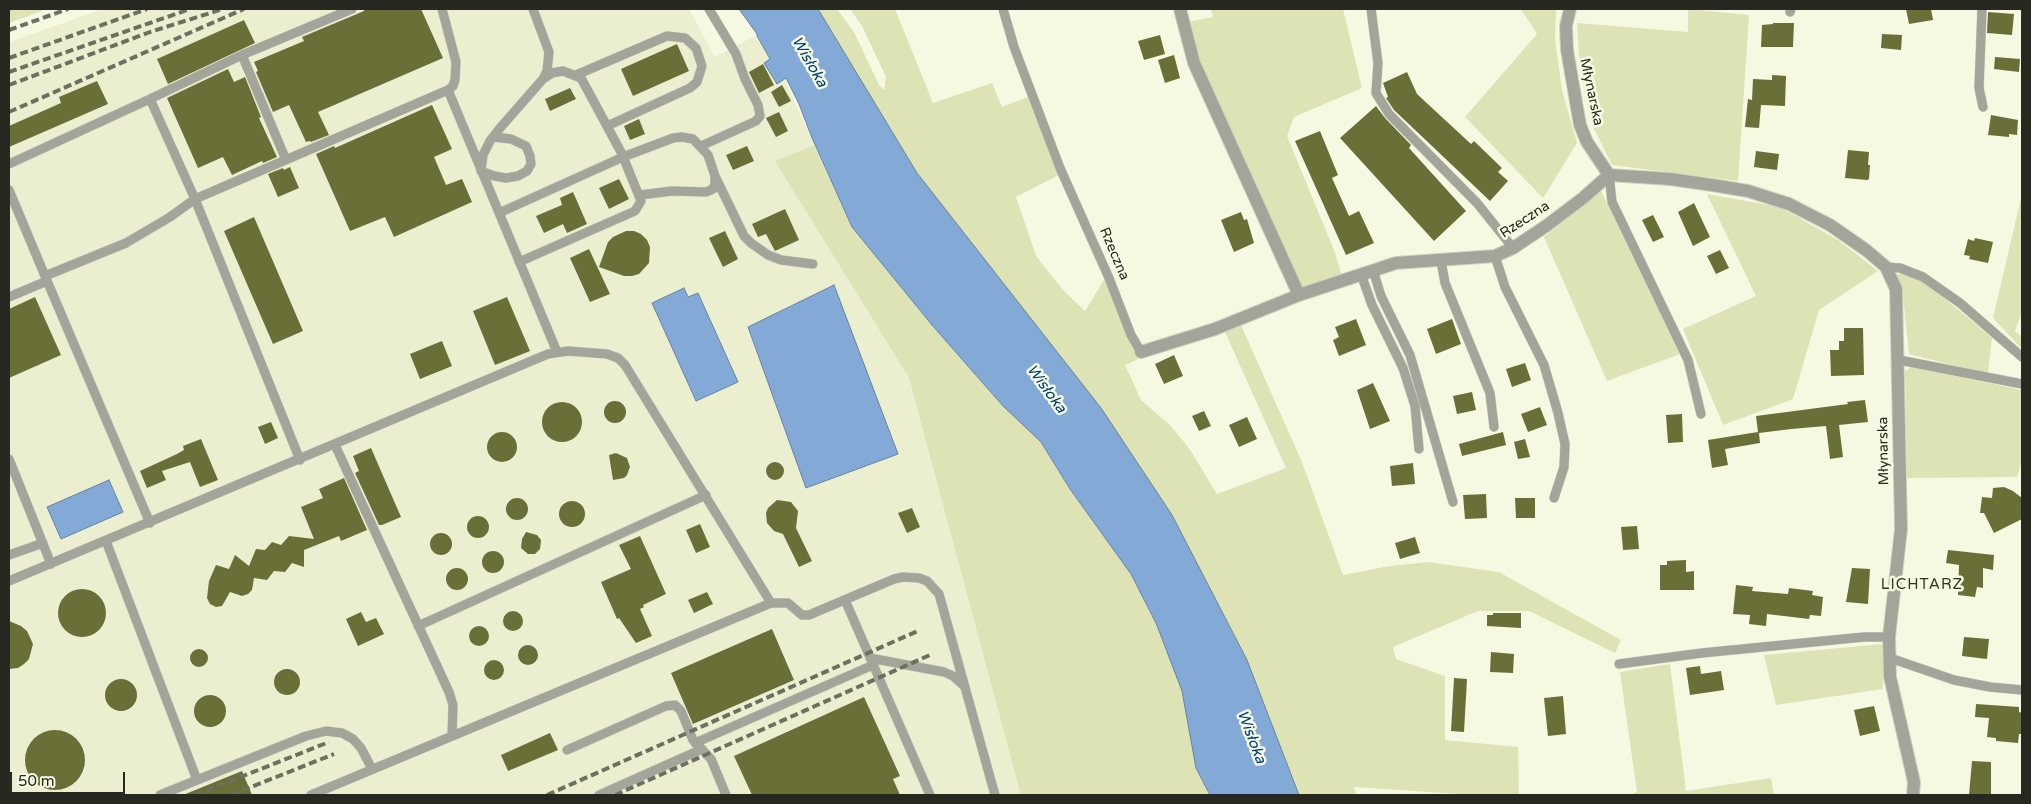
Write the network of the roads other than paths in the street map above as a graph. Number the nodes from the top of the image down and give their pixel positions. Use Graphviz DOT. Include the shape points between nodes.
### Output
graph roads {
  1 [pos="352,9"];
  2 [pos="442,9"];
  3 [pos="533,9"];
  4 [pos="709,9"];
  5 [pos="1003,9"];
  6 [pos="1180,9"];
  7 [pos="1371,9"];
  8 [pos="1570,9"];
  9 [pos="1982,9"];
  10 [pos="242,55"];
  11 [pos="576,75"];
  12 [pos="543,79"];
  13 [pos="448,90"];
  14 [pos="150,99"];
  15 [pos="1983,107"];
  16 [pos="607,126"];
  17 [pos="493,137"];
  18 [pos="701,146"];
  19 [pos="623,157"];
  20 [pos="286,160"];
  21 [pos="9,164"];
  22 [pos="481,171"];
  23 [pos="1609,175"];
  24 [pos="715,176"];
  25 [pos="9,190"];
  26 [pos="640,195"];
  27 [pos="195,200"];
  28 [pos="498,212"];
  29 [pos="1513,248"];
  30 [pos="1495,256"];
  31 [pos="1440,261"];
  32 [pos="519,262"];
  33 [pos="813,264"];
  34 [pos="1886,267"];
  35 [pos="1373,270"];
  36 [pos="1361,274"];
  37 [pos="46,278"];
  38 [pos="1299,295"];
  39 [pos="9,297"];
  40 [pos="556,352"];
  41 [pos="1141,352"];
  42 [pos="2022,357"];
  43 [pos="1899,360"];
  44 [pos="2022,384"];
  45 [pos="1701,414"];
  46 [pos="1494,427"];
  47 [pos="335,445"];
  48 [pos="1418,449"];
  49 [pos="9,459"];
  50 [pos="300,460"];
  51 [pos="706,495"];
  52 [pos="1554,498"];
  53 [pos="1454,502"];
  54 [pos="150,523"];
  55 [pos="106,542"];
  56 [pos="43,543"];
  57 [pos="9,556"];
  58 [pos="51,564"];
  59 [pos="9,581"];
  60 [pos="845,600"];
  61 [pos="771,603"];
  62 [pos="418,626"];
  63 [pos="1890,637"];
  64 [pos="1890,658"];
  65 [pos="871,661"];
  66 [pos="1619,664"];
  67 [pos="964,686"];
  68 [pos="2022,690"];
  69 [pos="452,736"];
  70 [pos="698,746"];
  71 [pos="567,750"];
  72 [pos="372,769"];
  73 [pos="197,780"];
  74 [pos="160,795"];
  75 [pos="311,795"];
  76 [pos="599,795"];
  77 [pos="726,795"];
  78 [pos="930,795"];
  79 [pos="995,795"];
  80 [pos="1913,795"];
  1 -- 10 [label="lane"];
  2 -- 13 [label="lane" via="456,62 455,80"];
  3 -- 12 [label="lane" via="549,52"];
  4 -- 18 [label="lane" via="736,54 760,116 756,121"];
  5 -- 41 [label="lane, Rzeczna" via="1060,168 1131,336"];
  6 -- 38 [label="street" via="1194,63"];
  7 -- 29 [label="lane" via="1378,63 1376,93 1389,114 1476,203"];
  8 -- 23 [label="street, Młynarska" via="1566,26 1567,50 1580,125"];
  9 -- 15 [label="lane" via="1979,88"];
  10 -- 14 [label="lane"];
  10 -- 20 [label="lane"];
  11 -- 12 [label="lane" via="563,71"];
  11 -- 16 [label="lane" via="585,83"];
  11 -- 16 [label="lane" via="667,36 685,38 696,48 702,66 697,82"];
  12 -- 17 [label="lane"];
  13 -- 20 [label="lane"];
  13 -- 22 [label="lane"];
  14 -- 21 [label="lane"];
  14 -- 27 [label="lane"];
  16 -- 19 [label="lane"];
  17 -- 22 [label="lane" via="483,155"];
  17 -- 22 [label="lane" via="511,139 526,146 531,164 527,171 506,178"];
  18 -- 19 [label="lane" via="693,139 673,138"];
  18 -- 24 [label="lane" via="708,155"];
  19 -- 26 [label="lane"];
  19 -- 28 [label="lane"];
  20 -- 27 [label="lane"];
  22 -- 28 [label="lane"];
  23 -- 29 [label="street, Rzeczna"];
  23 -- 34 [label="street, Młynarska" via="1712,185 1748,191 1789,204 1830,224"];
  23 -- 45 [label="lane, Młynarska" via="1612,202 1688,360"];
  24 -- 26 [label="lane" via="713,189 706,192 672,191"];
  24 -- 33 [label="lane" via="750,243 781,260"];
  25 -- 37 [label="lane"];
  26 -- 32 [label="lane" via="641,201 635,211"];
  27 -- 37 [label="lane" via="126,243"];
  27 -- 50 [label="lane"];
  28 -- 32 [label="lane"];
  29 -- 30 [label="street, Rzeczna"];
  30 -- 31 [label="street, Rzeczna"];
  30 -- 52 [label="lane" via="1505,287 1544,365 1558,413 1565,444 1564,467"];
  31 -- 35 [label="street, Rzeczna" via="1396,263"];
  31 -- 46 [label="lane" via="1445,282 1490,393"];
  32 -- 40 [label="lane"];
  34 -- 42 [label="lane, Młynarska" via="1900,268 1923,277 1960,303"];
  34 -- 43 [label="street, Młynarska" via="1896,290"];
  35 -- 36 [label="street, Rzeczna"];
  35 -- 53 [label="lane" via="1381,296 1410,355"];
  36 -- 38 [label="street, Rzeczna"];
  36 -- 48 [label="lane" via="1372,305 1403,368 1415,406"];
  37 -- 39 [label="lane"];
  37 -- 54 [label="lane"];
  38 -- 41 [label="street, Rzeczna" via="1215,329"];
  40 -- 47 [label="lane"];
  40 -- 51 [label="lane" via="599,353 622,361"];
  43 -- 44 [label="lane"];
  43 -- 63 [label="street, Młynarska" via="1901,529"];
  47 -- 50 [label="lane"];
  47 -- 62 [label="lane"];
  49 -- 56 [label="lane"];
  50 -- 54 [label="lane"];
  51 -- 61 [label="lane"];
  51 -- 62 [label="lane"];
  54 -- 55 [label="lane"];
  55 -- 58 [label="lane"];
  55 -- 73 [label="lane"];
  56 -- 57 [label="lane"];
  56 -- 58 [label="lane"];
  58 -- 59 [label="lane"];
  60 -- 61 [label="lane" via="808,615 802,615 788,603"];
  60 -- 65 [label="lane"];
  60 -- 67 [label="lane" via="894,578 911,577 927,581 939,594"];
  61 -- 69 [label="lane"];
  62 -- 69 [label="lane" via="450,692"];
  63 -- 64 [label="street, Młynarska"];
  63 -- 66 [label="lane" via="1702,653"];
  64 -- 68 [label="lane" via="1954,680"];
  64 -- 80 [label="street, Młynarska" via="1890,677 1914,782"];
  65 -- 67 [label="lane" via="944,672"];
  65 -- 70 [label="lane"];
  65 -- 78 [label="lane"];
  67 -- 79 [label="lane"];
  69 -- 72 [label="lane"];
  70 -- 71 [label="lane" via="681,711 676,705 670,705"];
  70 -- 76 [label="lane"];
  70 -- 77 [label="lane" via="711,758"];
  72 -- 73 [label="lane" via="362,748 353,739 342,733 326,731"];
  72 -- 75 [label="lane"];
  73 -- 74 [label="lane"];
}
